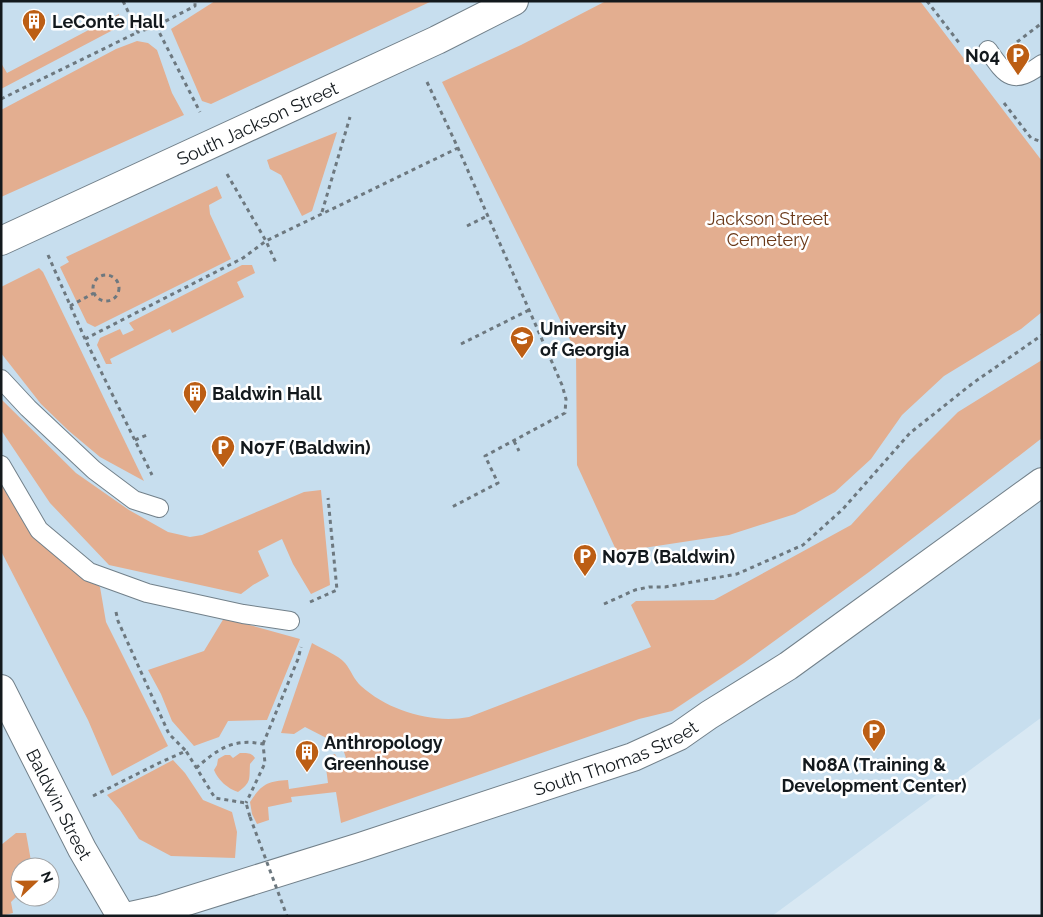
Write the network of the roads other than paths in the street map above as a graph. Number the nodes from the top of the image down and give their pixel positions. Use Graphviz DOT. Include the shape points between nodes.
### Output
graph roads {
  1 [pos="514,1"];
  2 [pos="988,50"];
  3 [pos="1042,64"];
  4 [pos="1,242"];
  5 [pos="1,379"];
  6 [pos="1,465"];
  7 [pos="1042,482"];
  8 [pos="159,508"];
  9 [pos="287,620"];
  10 [pos="1,688"];
  11 [pos="121,916"];
  12 [pos="130,916"];
  1 -- 4 [label="main road, South Jackson Street" via="437,40"];
  2 -- 3 [label="lane" via="1003,70 1013,76 1026,75"];
  5 -- 8 [label="lane" via="94,470 134,500"];
  6 -- 9 [label="lane" via="40,530 89,572 147,593"];
  7 -- 12 [label="main road, South Thomas Street" via="788,666 678,736 633,757 369,844"];
  10 -- 11 [label="main road, Baldwin Street" via="82,849"];
}
